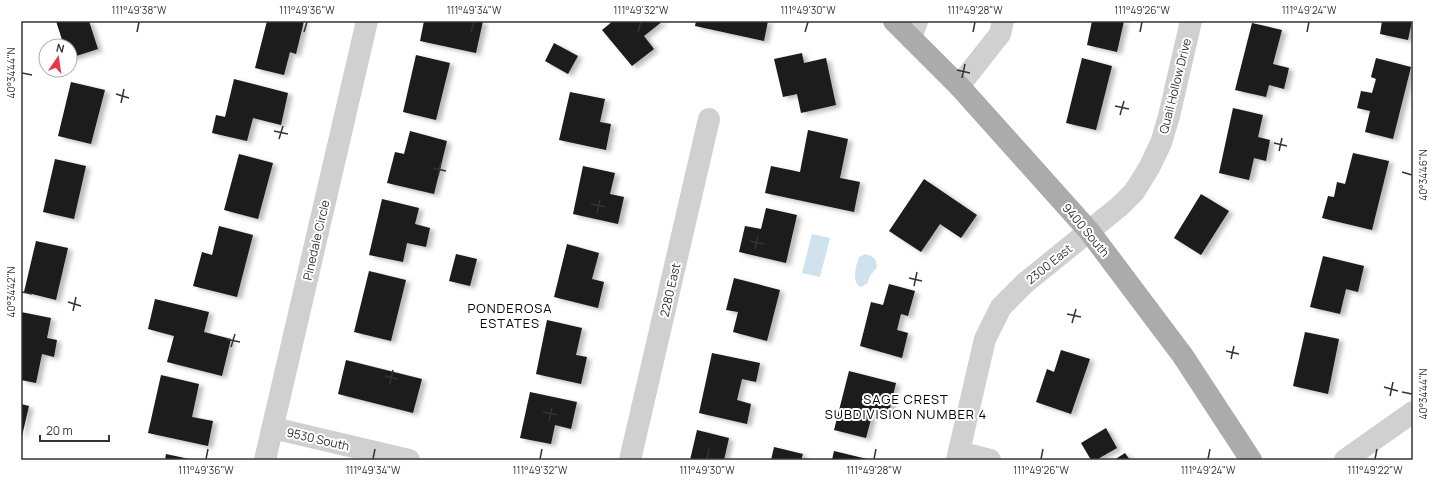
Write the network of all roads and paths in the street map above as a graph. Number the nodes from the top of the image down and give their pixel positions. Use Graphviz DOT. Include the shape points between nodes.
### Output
graph roads {
  1 [pos="367,21"];
  2 [pos="894,21"];
  3 [pos="1004,21"];
  4 [pos="1191,21"];
  5 [pos="914,29"];
  6 [pos="959,86"];
  7 [pos="709,119"];
  8 [pos="1134,192"];
  9 [pos="1089,230"];
  10 [pos="1413,412"];
  11 [pos="273,428"];
  12 [pos="958,456"];
  13 [pos="265,460"];
  14 [pos="409,460"];
  15 [pos="630,460"];
  16 [pos="990,460"];
  17 [pos="1251,460"];
  18 [pos="1345,460"];
  1 -- 11 [label="street, Pinedale Circle"];
  2 -- 5 [label="main road, 9400 South"];
  3 -- 6 [label="street" via="1000,34"];
  4 -- 8 [label="street, Quail Hollow Drive" via="1170,116 1161,143"];
  5 -- 6 [label="main road, 9400 South"];
  6 -- 9 [label="main road, 9400 South"];
  7 -- 15 [label="street, 2280 East"];
  8 -- 9 [label="street, 2300 East"];
  9 -- 12 [label="street, 2300 East" via="1025,283 1001,307 985,339"];
  9 -- 17 [label="main road, 9400 South" via="1183,356"];
  10 -- 18 [label="street"];
  11 -- 13 [label="street, Pinedale Circle"];
  11 -- 14 [label="street, 9530 South"];
  12 -- 16 [label="street"];
}
